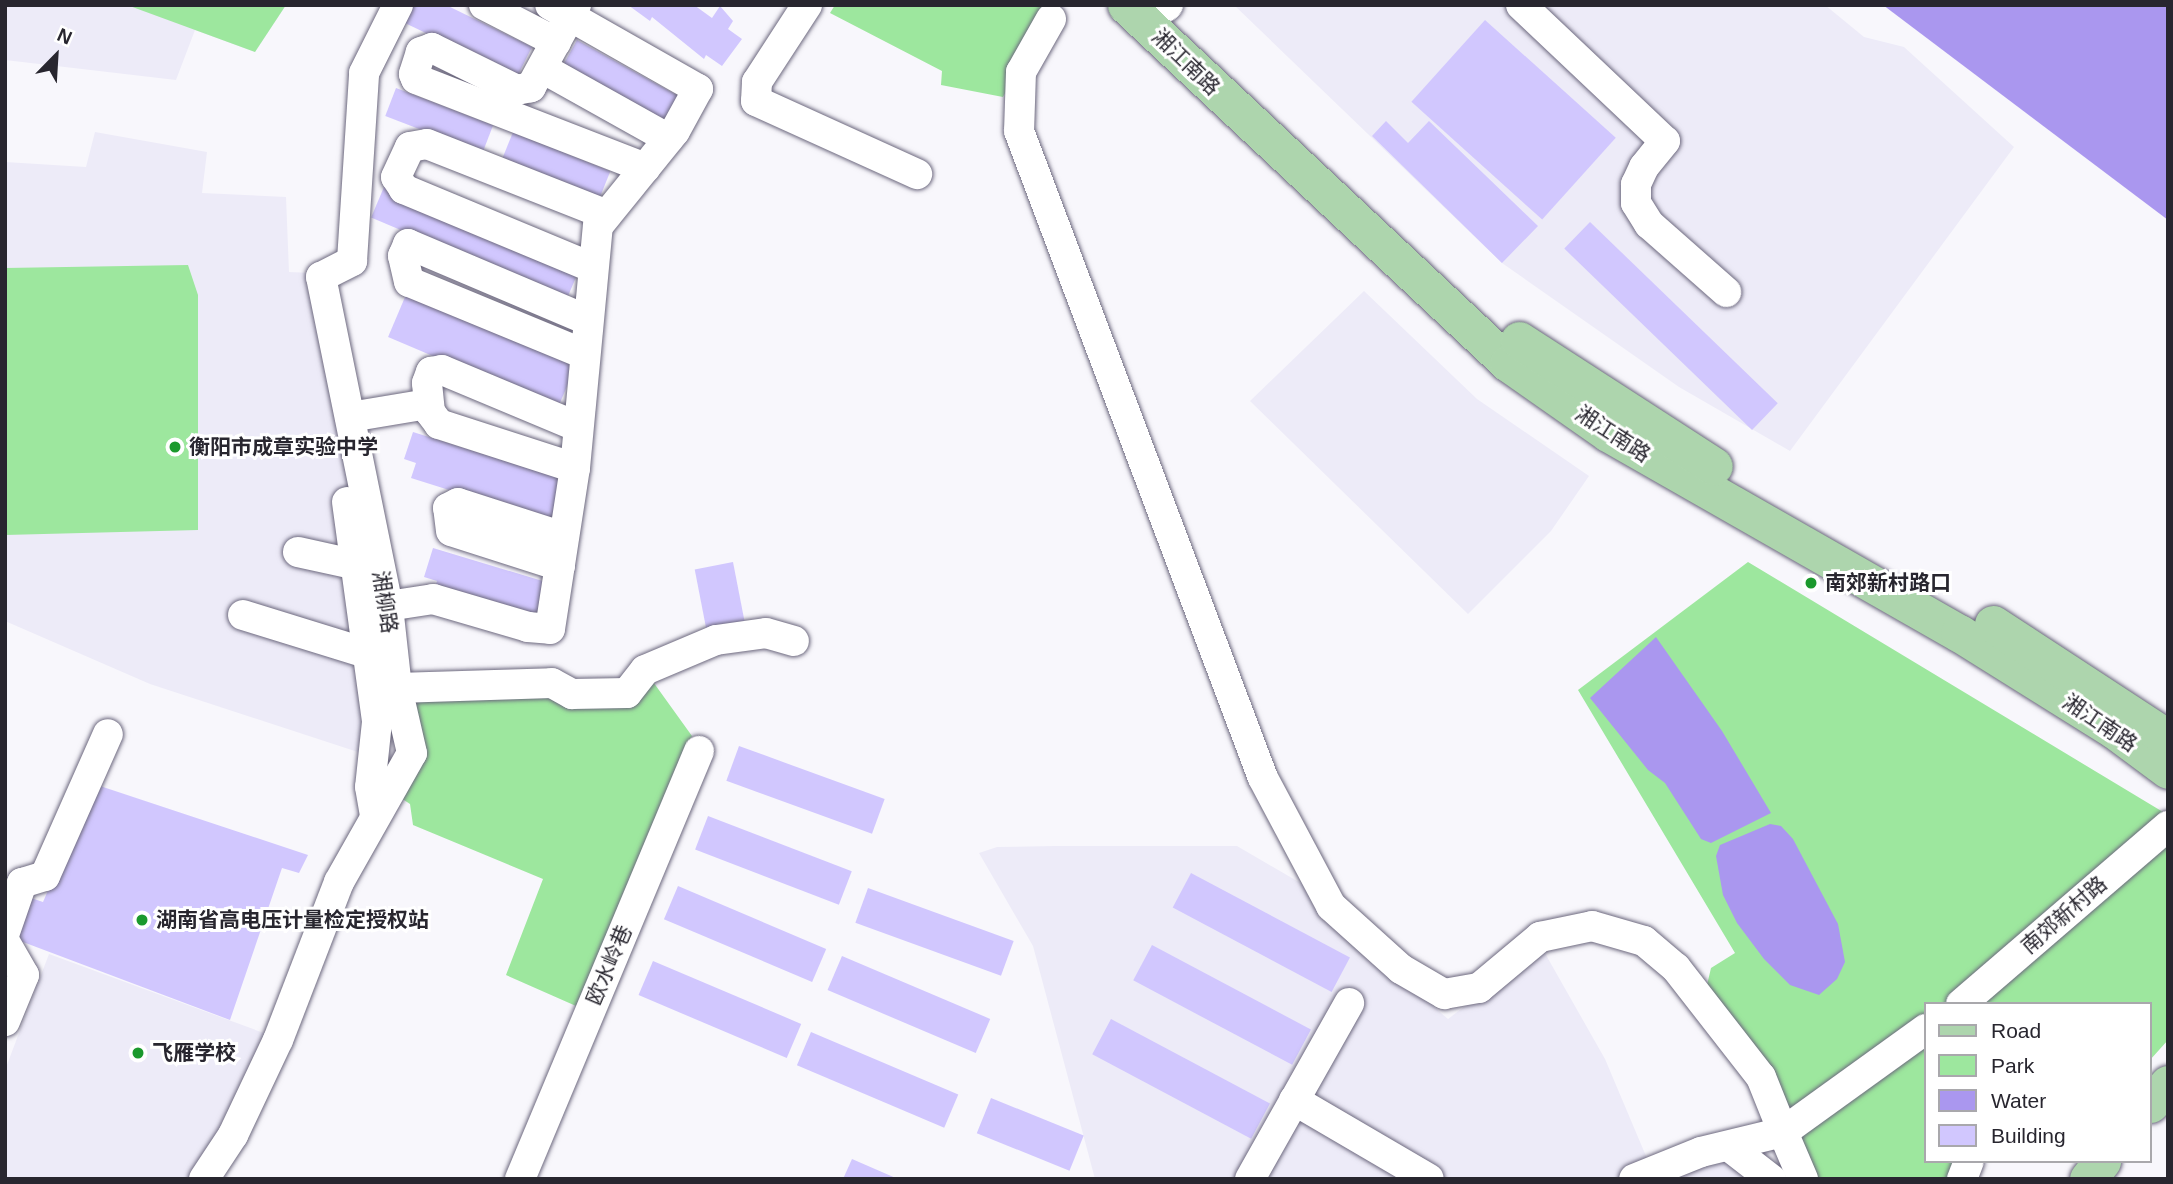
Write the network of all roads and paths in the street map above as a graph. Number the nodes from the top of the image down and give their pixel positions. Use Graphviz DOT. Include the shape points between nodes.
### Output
graph roads {
  1 [pos="398,5"];
  2 [pos="484,5"];
  3 [pos="807,5"];
  4 [pos="1126,5"];
  5 [pos="1521,5"];
  6 [pos="1166,6"];
  7 [pos="563,17"];
  8 [pos="1051,19"];
  9 [pos="542,68"];
  10 [pos="669,139"];
  11 [pos="645,168"];
  12 [pos="917,174"];
  13 [pos="607,215"];
  14 [pos="591,267"];
  15 [pos="1726,292"];
  16 [pos="587,320"];
  17 [pos="584,354"];
  18 [pos="323,359"];
  19 [pos="428,404"];
  20 [pos="349,417"];
  21 [pos="578,427"];
  22 [pos="575,468"];
  23 [pos="564,537"];
  24 [pos="298,552"];
  25 [pos="357,565"];
  26 [pos="560,566"];
  27 [pos="388,606"];
  28 [pos="243,615"];
  29 [pos="794,641"];
  30 [pos="369,654"];
  31 [pos="397,688"];
  32 [pos="108,734"];
  33 [pos="2168,739"];
  34 [pos="699,751"];
  35 [pos="2168,770"];
  36 [pos="375,814"];
  37 [pos="2168,826"];
  38 [pos="5,932"];
  39 [pos="5,942"];
  40 [pos="1963,1002"];
  41 [pos="1349,1003"];
  42 [pos="5,1021"];
  43 [pos="1924,1030"];
  44 [pos="2168,1084"];
  45 [pos="1294,1100"];
  46 [pos="2152,1102"];
  47 [pos="1783,1132"];
  48 [pos="1731,1148"];
  49 [pos="2100,1163"];
  50 [pos="204,1179"];
  51 [pos="520,1179"];
  52 [pos="1250,1179"];
  53 [pos="1429,1179"];
  54 [pos="1634,1179"];
  55 [pos="1771,1179"];
  56 [pos="1803,1179"];
  57 [pos="2088,1179"];
  1 -- 20 [label="street, 湘柳路" via="364,73 352,261 321,277"];
  2 -- 7 [label="street"];
  3 -- 12 [label="street" via="757,82 756,101"];
  4 -- 35 [label="main road, 湘江南路" via="1508,363 1608,433 1959,633 2114,730"];
  5 -- 15 [label="street" via="1665,141 1636,184 1636,203 1649,224"];
  6 -- 33 [label="main road, 湘江南路" via="1449,280 1520,340 1679,446 1969,609 2119,702"];
  7 -- 9 [label="street"];
  7 -- 10 [label="street" via="698,89"];
  8 -- 47 [label="street" via="1021,72 1019,131 1263,778 1331,906 1401,969 1444,994 1479,988 1540,937 1591,926 1644,941 1676,968 1760,1077"];
  9 -- 10 [label="street"];
  9 -- 11 [label="street" via="531,87 517,90 426,48 414,74 416,79"];
  10 -- 11 [label="street"];
  11 -- 13 [label="street"];
  13 -- 14 [label="street" via="598,226"];
  13 -- 14 [label="street" via="426,144 410,147 396,177 404,189"];
  14 -- 16 [label="street"];
  16 -- 17 [label="street"];
  16 -- 17 [label="street" via="408,244 403,256 409,282"];
  17 -- 21 [label="street"];
  18 -- 25 [label="street"];
  19 -- 20 [label="street"];
  19 -- 21 [label="street" via="431,372 442,370"];
  19 -- 22 [label="street" via="439,424"];
  20 -- 27 [label="street, 湘柳路"];
  21 -- 22 [label="street"];
  22 -- 23 [label="street"];
  23 -- 26 [label="street"];
  23 -- 26 [label="street" via="458,503 448,508 451,531"];
  24 -- 25 [label="street"];
  25 -- 30 [label="street"];
  26 -- 27 [label="street" via="550,629 433,599"];
  27 -- 31 [label="street, 湘柳路"];
  28 -- 30 [label="street"];
  29 -- 31 [label="street" via="766,633 716,640 645,670 628,693 572,695 552,682"];
  30 -- 36 [label="street" via="377,722 370,787"];
  31 -- 36 [label="street, 湘柳路" via="412,753 400,780"];
  32 -- 38 [label="street" via="45,876 22,883"];
  34 -- 51 [label="street, 欧水岭巷"];
  36 -- 50 [label="street, 湘柳路" via="339,882 278,1040 233,1135"];
  37 -- 40 [label="street, 南郊新村路"];
  39 -- 42 [label="street" via="24,975"];
  41 -- 45 [label="street"];
  43 -- 47 [label="street"];
  44 -- 46 [label="main road"];
  45 -- 52 [label="street"];
  45 -- 53 [label="street"];
  47 -- 48 [label="street"];
  47 -- 56 [label="street"];
  48 -- 54 [label="street" via="1701,1152"];
  48 -- 55 [label="street"];
  49 -- 57 [label="main road"];
}
